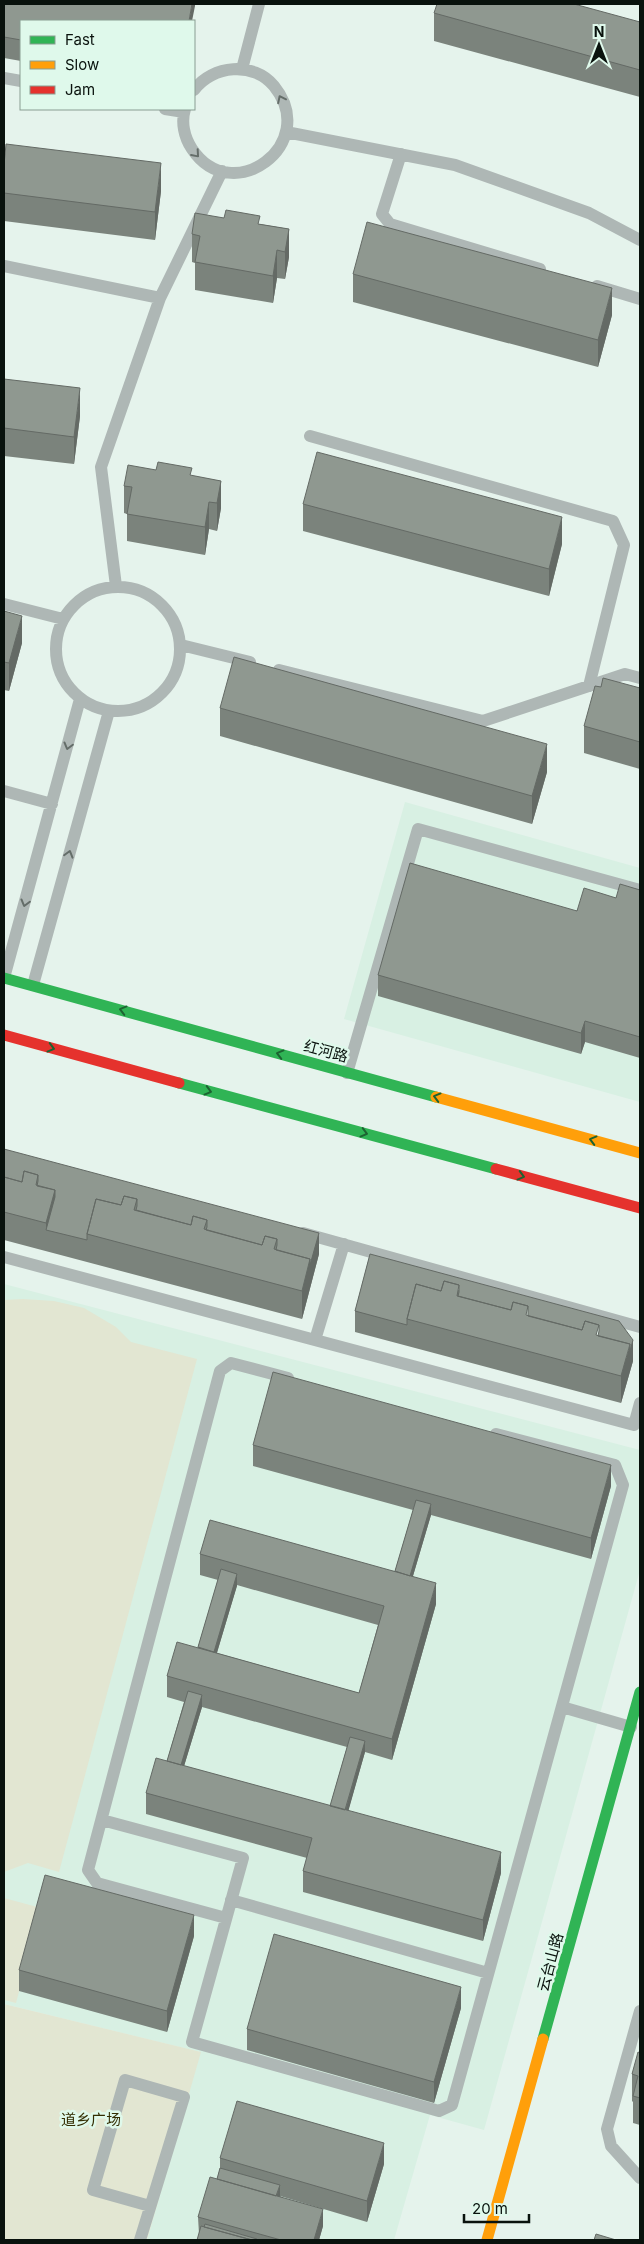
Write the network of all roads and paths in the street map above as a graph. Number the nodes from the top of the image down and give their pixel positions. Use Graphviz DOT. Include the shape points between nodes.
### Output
graph roads {
  1 [pos="259,4"];
  2 [pos="242,69"];
  3 [pos="4,78"];
  4 [pos="20,81"];
  5 [pos="195,88"];
  6 [pos="184,111"];
  7 [pos="286,132"];
  8 [pos="401,154"];
  9 [pos="222,171"];
  10 [pos="640,240"];
  11 [pos="4,266"];
  12 [pos="557,274"];
  13 [pos="585,282"];
  14 [pos="160,298"];
  15 [pos="640,299"];
  16 [pos="310,436"];
  17 [pos="116,586"];
  18 [pos="4,604"];
  19 [pos="63,620"];
  20 [pos="181,645"];
  21 [pos="640,678"];
  22 [pos="589,686"];
  23 [pos="80,699"];
  24 [pos="109,711"];
  25 [pos="4,791"];
  26 [pos="52,804"];
  27 [pos="640,890"];
  28 [pos="4,978"];
  29 [pos="33,985"];
  30 [pos="4,1035"];
  31 [pos="348,1072"];
  32 [pos="640,1153"];
  33 [pos="640,1208"];
  34 [pos="287,1228"];
  35 [pos="344,1244"];
  36 [pos="4,1257"];
  37 [pos="640,1327"];
  38 [pos="315,1340"];
  39 [pos="298,1381"];
  40 [pos="640,1403"];
  41 [pos="481,1430"];
  42 [pos="640,1692"];
  43 [pos="562,1707"];
  44 [pos="631,1727"];
  45 [pos="102,1820"];
  46 [pos="231,1900"];
  47 [pos="226,1918"];
  48 [pos="488,1973"];
  49 [pos="639,2018"];
  50 [pos="640,2178"];
  51 [pos="150,2206"];
  52 [pos="140,2240"];
  53 [pos="487,2240"];
  1 -- 2 [label="lane"];
  2 -- 5 [label="lane" via="226,69 211,75"];
  7 -- 2 [label="lane, one-way" via="287,114 282,98 259,74"];
  3 -- 4 [label="lane"];
  6 -- 9 [label="lane, one-way" via="183,128 196,156"];
  7 -- 8 [label="lane"];
  7 -- 9 [label="lane" via="270,160 256,169 239,173"];
  8 -- 10 [label="lane" via="455,165 588,213"];
  8 -- 12 [label="lane" via="382,214 390,224"];
  9 -- 14 [label="lane"];
  11 -- 14 [label="lane"];
  13 -- 15 [label="lane"];
  14 -- 17 [label="lane" via="101,467"];
  16 -- 22 [label="lane" via="613,521 624,545"];
  17 -- 19 [label="lane" via="95,591 76,602"];
  17 -- 20 [label="lane" via="137,589 155,598 169,612"];
  18 -- 19 [label="lane"];
  19 -- 23 [label="lane" via="56,640 56,661 64,681"];
  20 -- 22 [label="lane" via="483,721"];
  20 -- 24 [label="lane" via="178,670 169,687 154,701 136,710"];
  21 -- 22 [label="lane" via="625,674"];
  23 -- 24 [label="lane"];
  23 -- 26 [label="lane, one-way"];
  29 -- 24 [label="lane, one-way"];
  25 -- 26 [label="lane"];
  26 -- 28 [label="lane, one-way"];
  27 -- 31 [label="lane" via="418,829"];
  28 -- 29 [label="street, 红河路"];
  31 -- 29 [label="street, 红河路, one-way"];
  30 -- 33 [label="street, one-way"];
  32 -- 31 [label="street, 红河路, one-way"];
  34 -- 35 [label="lane"];
  35 -- 37 [label="lane"];
  35 -- 38 [label="lane"];
  36 -- 38 [label="lane"];
  38 -- 40 [label="lane" via="634,1425"];
  39 -- 45 [label="lane" via="231,1363 220,1371"];
  41 -- 43 [label="lane" via="616,1465 623,1485"];
  42 -- 44 [label="street, 云台山路"];
  43 -- 44 [label="lane"];
  43 -- 48 [label="lane"];
  44 -- 53 [label="street, 云台山路"];
  45 -- 46 [label="lane" via="243,1858"];
  45 -- 47 [label="lane" via="88,1870 97,1883"];
  46 -- 47 [label="lane"];
  46 -- 48 [label="lane"];
  47 -- 48 [label="lane" via="192,2042 440,2111 452,2105"];
  49 -- 50 [label="lane" via="607,2129 611,2146"];
  51 -- 51 [label="lane" via="184,2097 125,2080 94,2190"];
  51 -- 52 [label="lane"];
}
